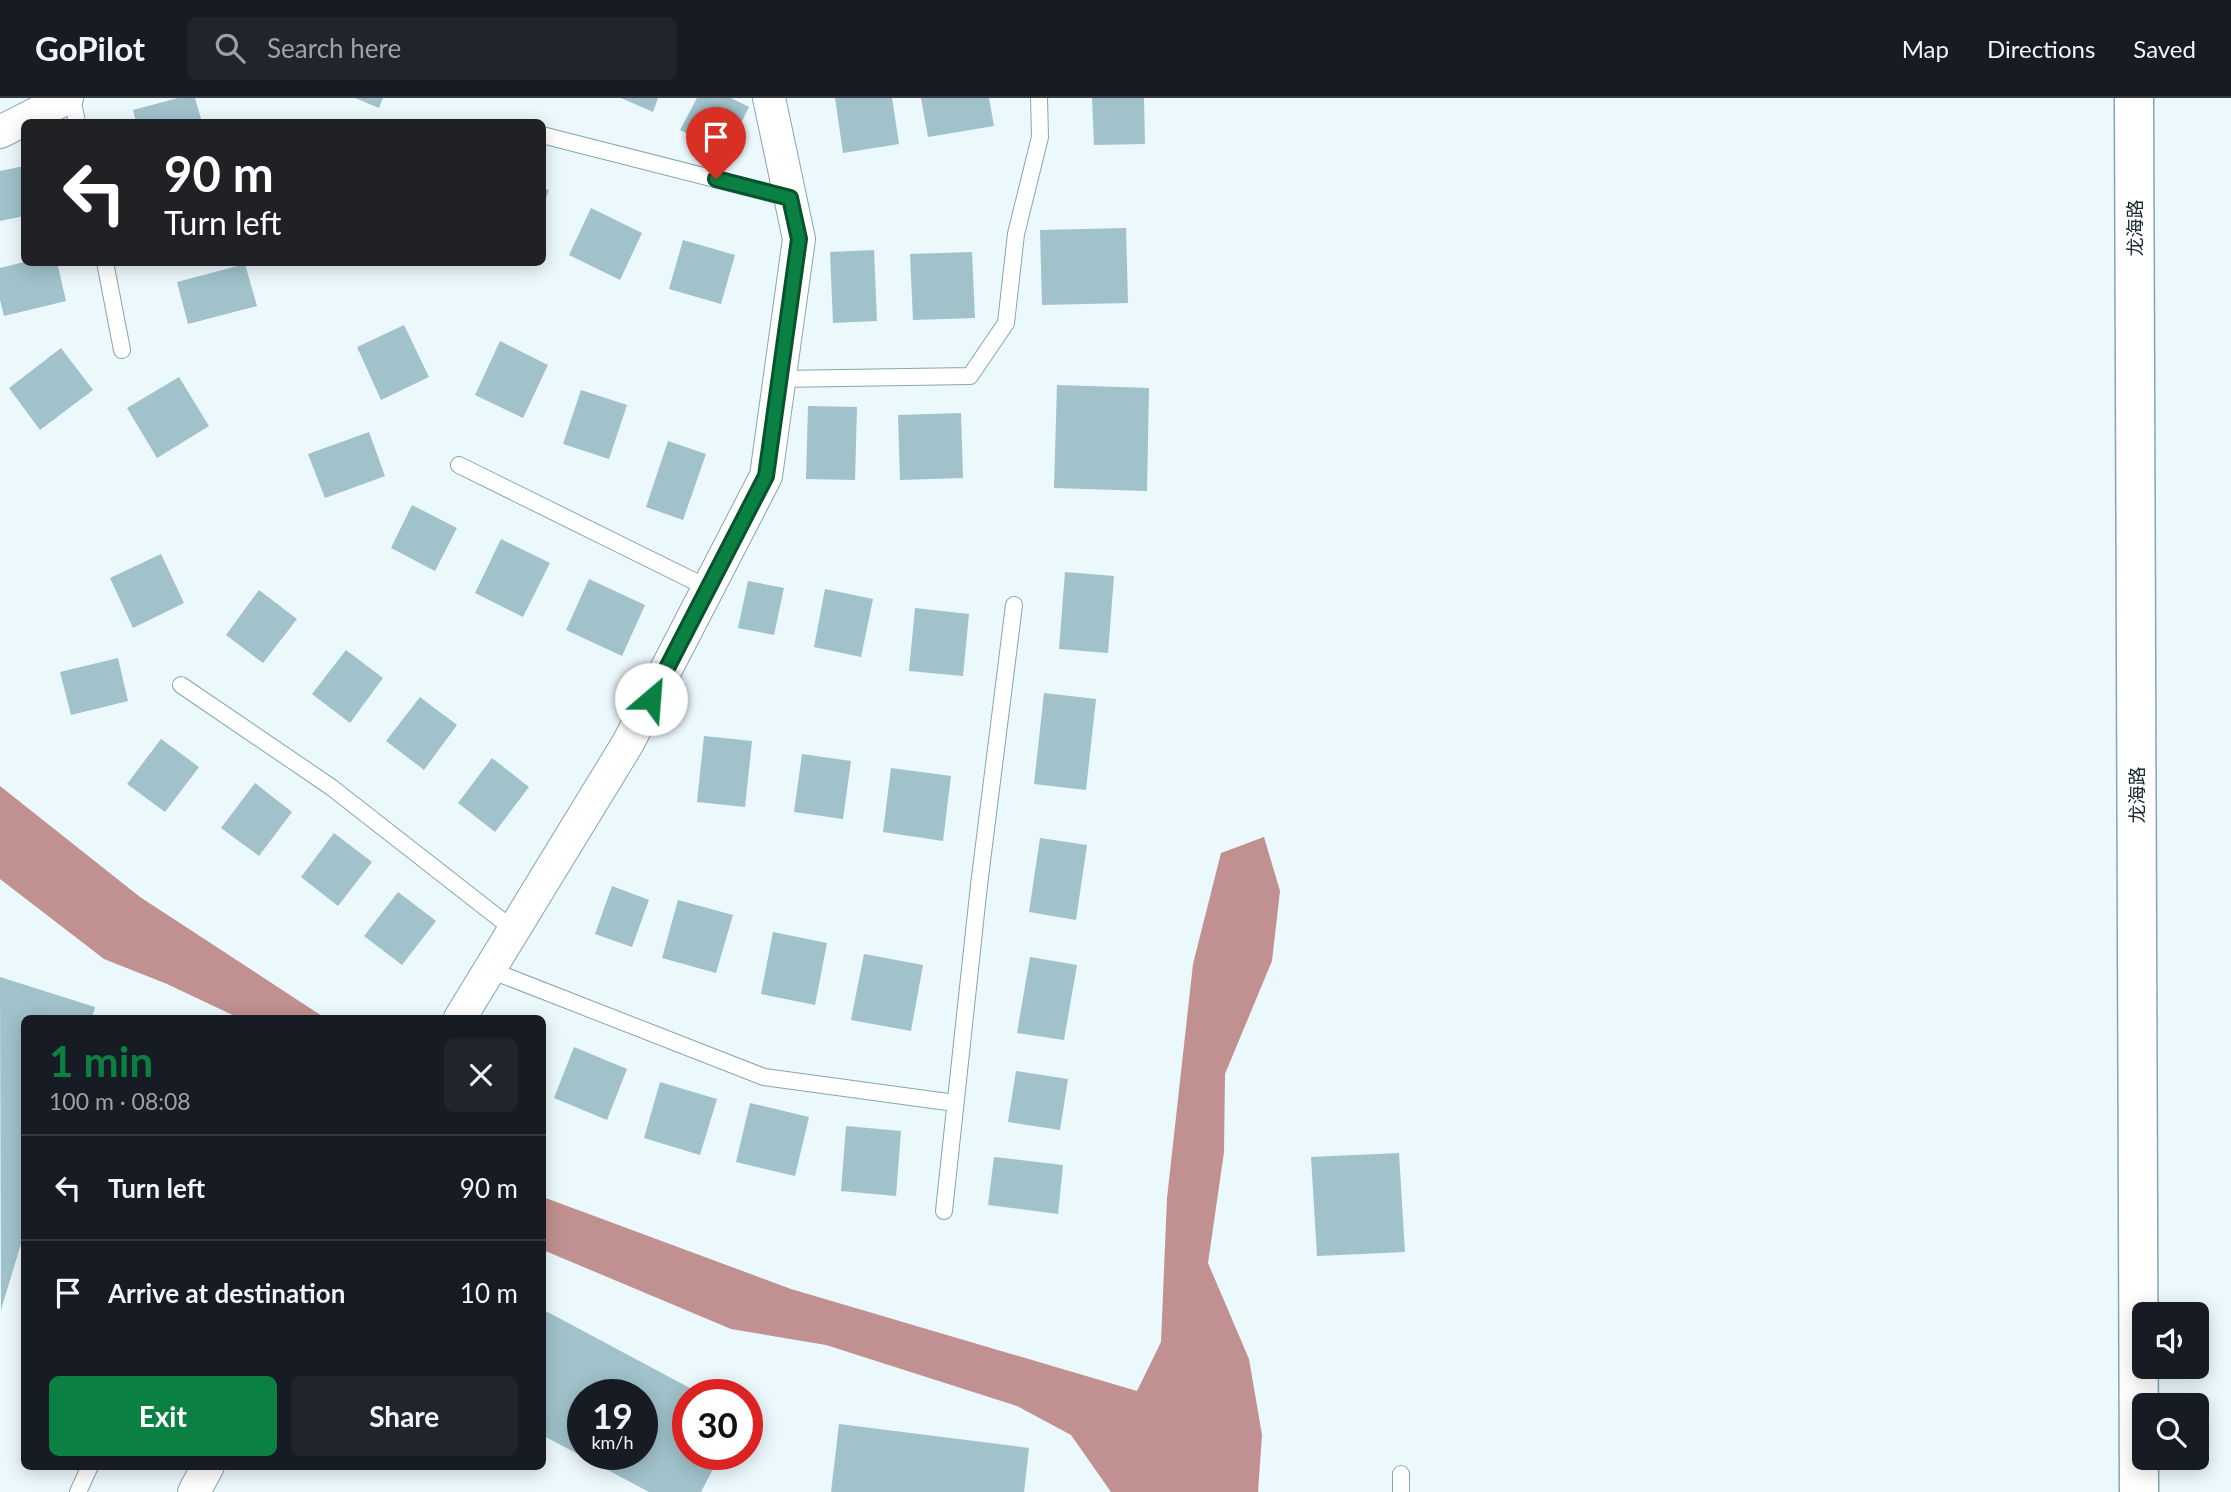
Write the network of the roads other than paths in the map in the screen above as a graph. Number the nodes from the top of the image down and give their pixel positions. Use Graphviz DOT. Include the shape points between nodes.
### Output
graph roads {
  1 [pos="69,98"];
  2 [pos="769,98"];
  3 [pos="1038,98"];
  4 [pos="2134,98"];
  5 [pos="26,119"];
  6 [pos="76,119"];
  7 [pos="21,122"];
  8 [pos="0,132"];
  9 [pos="546,136"];
  10 [pos="790,198"];
  11 [pos="106,266"];
  12 [pos="122,350"];
  13 [pos="779,379"];
  14 [pos="458,465"];
  15 [pos="708,588"];
  16 [pos="1014,606"];
  17 [pos="181,685"];
  18 [pos="514,930"];
  19 [pos="490,970"];
  20 [pos="462,1015"];
  21 [pos="955,1103"];
  22 [pos="944,1210"];
  23 [pos="88,1470"];
  24 [pos="206,1470"];
  25 [pos="1401,1474"];
  26 [pos="78,1492"];
  27 [pos="194,1492"];
  28 [pos="1401,1492"];
  29 [pos="2139,1492"];
  1 -- 5 [label="street"];
  1 -- 6 [label="lane"];
  2 -- 10 [label="street"];
  3 -- 13 [label="lane" via="1040,137 1016,234 1006,323 970,376"];
  4 -- 29 [label="street, 龙海路"];
  7 -- 8 [label="street"];
  9 -- 10 [label="lane"];
  10 -- 13 [label="street" via="799,239"];
  11 -- 12 [label="lane"];
  13 -- 15 [label="street" via="766,476"];
  14 -- 15 [label="lane"];
  15 -- 18 [label="street" via="628,743"];
  16 -- 21 [label="lane"];
  17 -- 18 [label="lane" via="331,787"];
  18 -- 19 [label="street"];
  19 -- 20 [label="street"];
  19 -- 21 [label="lane" via="764,1077"];
  21 -- 22 [label="lane"];
  23 -- 26 [label="lane"];
  24 -- 27 [label="street"];
  25 -- 28 [label="lane"];
}
